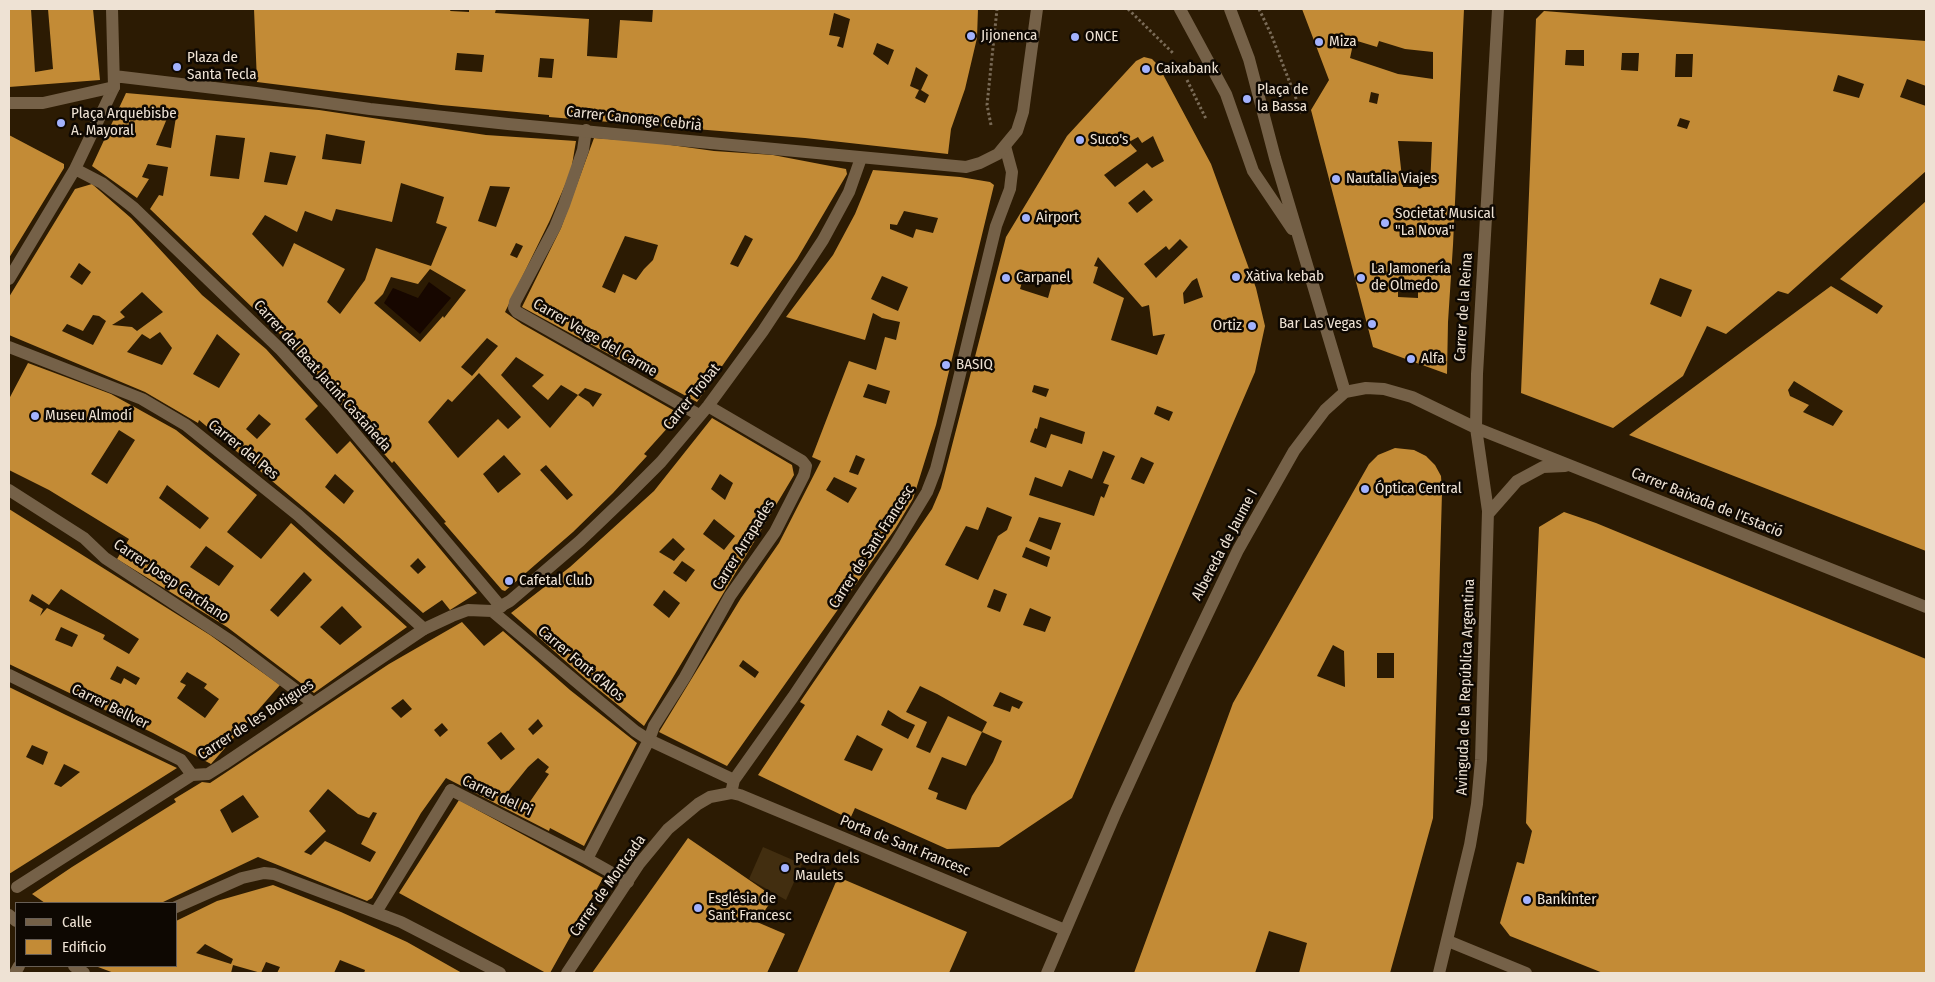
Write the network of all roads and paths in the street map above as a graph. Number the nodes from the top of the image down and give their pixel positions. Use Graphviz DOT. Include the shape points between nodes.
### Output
graph roads {
  1 [pos="112,9"];
  2 [pos="997,9"];
  3 [pos="1037,9"];
  4 [pos="1128,9"];
  5 [pos="1180,9"];
  6 [pos="1230,9"];
  7 [pos="1259,9"];
  8 [pos="1498,9"];
  9 [pos="1175,55"];
  10 [pos="1184,72"];
  11 [pos="114,82"];
  12 [pos="9,103"];
  13 [pos="1302,114"];
  14 [pos="1208,123"];
  15 [pos="586,130"];
  16 [pos="1005,146"];
  17 [pos="861,158"];
  18 [pos="75,169"];
  19 [pos="1299,239"];
  20 [pos="9,279"];
  21 [pos="9,347"];
  22 [pos="1345,392"];
  23 [pos="703,411"];
  24 [pos="1476,428"];
  25 [pos="1567,465"];
  26 [pos="9,490"];
  27 [pos="1488,514"];
  28 [pos="1926,607"];
  29 [pos="497,609"];
  30 [pos="424,629"];
  31 [pos="9,675"];
  32 [pos="313,703"];
  33 [pos="649,740"];
  34 [pos="192,775"];
  35 [pos="734,780"];
  36 [pos="731,793"];
  37 [pos="587,859"];
  38 [pos="628,882"];
  39 [pos="17,887"];
  40 [pos="178,906"];
  41 [pos="376,912"];
  42 [pos="1065,930"];
  43 [pos="1448,941"];
  44 [pos="500,973"];
  45 [pos="567,973"];
  46 [pos="1047,973"];
  47 [pos="1439,973"];
  48 [pos="1526,973"];
  1 -- 11 [label="street"];
  2 -- 16 [label="path" via="987,104 991,125"];
  3 -- 16 [label="street" via="1023,112"];
  4 -- 9 [label="path"];
  5 -- 19 [label="street" via="1226,94 1253,171"];
  6 -- 19 [label="street" via="1250,59"];
  7 -- 13 [label="path"];
  8 -- 24 [label="street, Carrer de la Reina"];
  10 -- 14 [label="path"];
  11 -- 12 [label="street" via="43,103"];
  11 -- 15 [label="street, Carrer Canonge Cebrià" via="256,92 370,109"];
  11 -- 18 [label="street"];
  15 -- 17 [label="street, Carrer Canonge Cebrià"];
  15 -- 23 [label="street, Carrer Verge del Carme" via="583,150 564,205 514,308"];
  16 -- 17 [label="street, Carrer Canonge Cebrià" via="990,159 966,167"];
  16 -- 35 [label="street, Carrer de Sant Francesc" via="1012,172 1010,189 996,226 936,469 927,492 793,697"];
  17 -- 23 [label="street, Carrer Trobat" via="850,192 823,240 780,307"];
  18 -- 20 [label="street"];
  18 -- 29 [label="street, Carrer del Beat Jacint Castañeda" via="102,183 134,208 281,350 363,443"];
  19 -- 22 [label="street"];
  21 -- 30 [label="street, Carrer del Pes" via="142,399 186,425 298,515"];
  22 -- 24 [label="street, Carrer Baixada de l'Estació" via="1384,389 1412,397"];
  22 -- 42 [label="street, Albereda de Jaume I" via="1324,410 1294,451 1238,550"];
  23 -- 29 [label="street, Carrer Trobat" via="661,462 629,494 580,541"];
  23 -- 33 [label="street, Carrer Arrapades" via="802,461 806,466 775,532 730,596 654,726"];
  24 -- 25 [label="street, Carrer Baixada de l'Estació"];
  24 -- 27 [label="street, Avinguda de la República Argentina"];
  25 -- 27 [label="street" via="1543,467 1517,481"];
  25 -- 28 [label="street, Carrer Baixada de l'Estació"];
  26 -- 32 [label="street, Carrer Josep Carchano" via="84,538 105,558 232,642"];
  27 -- 43 [label="street, Avinguda de la República Argentina" via="1478,795"];
  29 -- 30 [label="street, Carrer de les Botigues" via="468,610"];
  29 -- 33 [label="street, Carrer Font d'Alos"];
  30 -- 32 [label="street, Carrer de les Botigues"];
  31 -- 34 [label="street, Carrer Bellver" via="181,760"];
  32 -- 34 [label="street, Carrer de les Botigues" via="208,774"];
  33 -- 35 [label="street, Carrer Font d'Alos"];
  33 -- 37 [label="street"];
  34 -- 39 [label="street, Carrer de les Botigues"];
  35 -- 36 [label="street, Carrer de Sant Francesc"];
  36 -- 38 [label="street, Carrer de Montcada" via="710,797 678,820 650,850"];
  36 -- 42 [label="street, Porta de Sant Francesc"];
  37 -- 38 [label="street, Carrer del Pi"];
  37 -- 41 [label="street, Carrer del Pi" via="451,790"];
  38 -- 45 [label="street, Carrer de Montcada"];
  40 -- 41 [label="street" via="242,878 264,873"];
  41 -- 44 [label="street" via="433,937"];
  42 -- 46 [label="street, Albereda de Jaume I"];
  43 -- 47 [label="street, Avinguda de la República Argentina"];
  43 -- 48 [label="street"];
}
